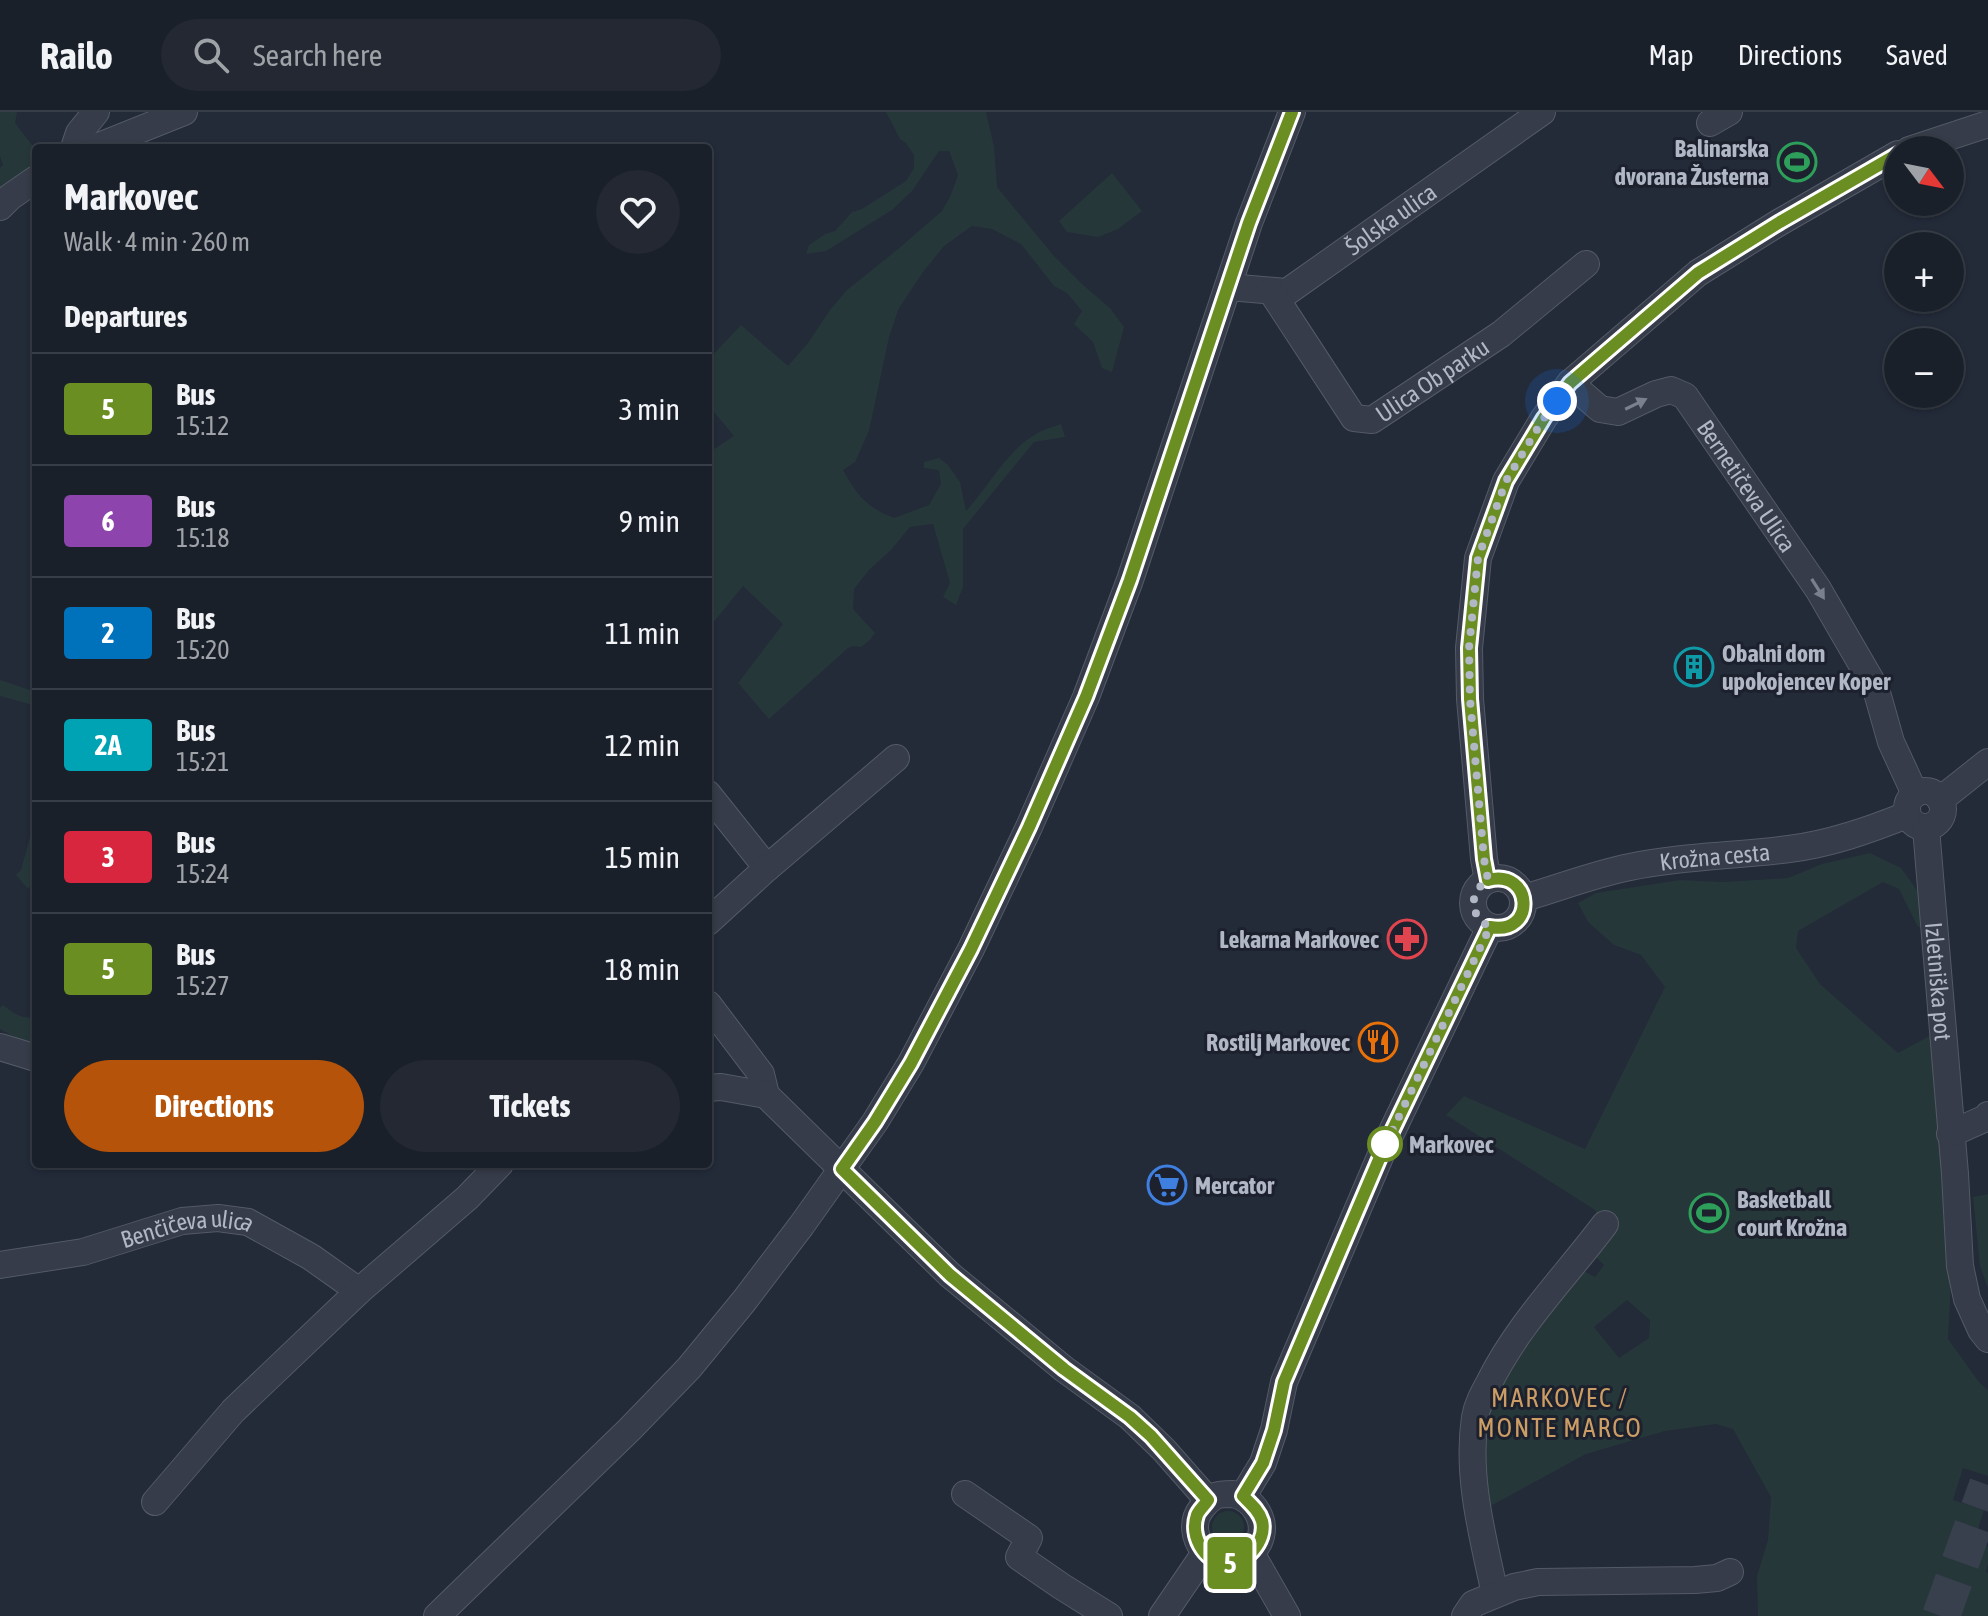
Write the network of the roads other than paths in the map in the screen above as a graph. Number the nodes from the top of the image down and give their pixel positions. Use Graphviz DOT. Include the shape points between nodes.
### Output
graph roads {
  1 [pos="96,112"];
  2 [pos="184,112"];
  3 [pos="1292,112"];
  4 [pos="1542,112"];
  5 [pos="1515,120"];
  6 [pos="1988,124"];
  7 [pos="1952,136"];
  8 [pos="75,144"];
  9 [pos="104,144"];
  10 [pos="1884,162"];
  11 [pos="32,182"];
  12 [pos="0,207"];
  13 [pos="1586,264"];
  14 [pos="1228,287"];
  15 [pos="1271,291"];
  16 [pos="1570,383"];
  17 [pos="896,758"];
  18 [pos="1988,762"];
  19 [pos="712,799"];
  20 [pos="1922,809"];
  21 [pos="767,868"];
  22 [pos="1488,880"];
  23 [pos="1524,898"];
  24 [pos="712,918"];
  25 [pos="1490,927"];
  26 [pos="712,1009"];
  27 [pos="0,1047"];
  28 [pos="32,1057"];
  29 [pos="712,1088"];
  30 [pos="766,1095"];
  31 [pos="1988,1115"];
  32 [pos="1950,1134"];
  33 [pos="496,1168"];
  34 [pos="842,1169"];
  35 [pos="1605,1224"];
  36 [pos="0,1265"];
  37 [pos="359,1291"];
  38 [pos="1988,1339"];
  39 [pos="965,1494"];
  40 [pos="1243,1496"];
  41 [pos="1208,1500"];
  42 [pos="155,1502"];
  43 [pos="1205,1553"];
  44 [pos="1251,1553"];
  45 [pos="1730,1572"];
  46 [pos="1495,1594"];
  47 [pos="437,1616"];
  48 [pos="1109,1616"];
  49 [pos="1162,1616"];
  50 [pos="1287,1616"];
  51 [pos="1465,1616"];
  1 -- 8 [label="street"];
  2 -- 9 [label="street"];
  3 -- 14 [label="street"];
  4 -- 5 [label="street, Šolska ulica"];
  5 -- 15 [label="street, Šolska ulica" via="1287,292"];
  6 -- 7 [label="street"];
  10 -- 16 [label="street" via="1698,273"];
  11 -- 12 [label="street"];
  13 -- 15 [label="street, Ulica Ob parku" via="1501,334 1372,420 1354,418"];
  14 -- 15 [label="street, Šolska ulica"];
  14 -- 34 [label="street" via="1130,580 1029,827 911,1063"];
  16 -- 20 [label="street, Bernetičeva Ulica, one-way" via="1600,409 1618,412 1671,390 1685,396 1818,589 1876,689 1891,742"];
  16 -- 22 [label="street" via="1506,481 1478,558 1470,699"];
  17 -- 21 [label="street"];
  18 -- 20 [label="street, Krožna cesta"];
  19 -- 21 [label="street"];
  20 -- 23 [label="street, Krožna cesta" via="1861,833 1793,849 1631,866"];
  20 -- 32 [label="street, Izletniška pot"];
  21 -- 24 [label="street"];
  22 -- 23 [label="street" via="1510,880"];
  22 -- 25 [label="street" via="1473,900 1476,917"];
  23 -- 25 [label="street" via="1522,913 1512,925"];
  25 -- 40 [label="street" via="1383,1150 1284,1382 1263,1463"];
  26 -- 30 [label="street" via="761,1074"];
  27 -- 28 [label="street"];
  29 -- 30 [label="street"];
  30 -- 34 [label="street"];
  31 -- 32 [label="street"];
  32 -- 38 [label="street, Izletniška pot" via="1960,1266 1967,1299"];
  33 -- 37 [label="street"];
  34 -- 41 [label="street" via="950,1275 1130,1417"];
  34 -- 47 [label="street" via="689,1368"];
  35 -- 46 [label="street" via="1516,1337 1475,1416 1474,1487"];
  36 -- 37 [label="street, Benčičeva ulica" via="83,1252 182,1221 218,1218 248,1222"];
  37 -- 42 [label="street" via="233,1411"];
  39 -- 48 [label="street" via="1029,1538 1019,1557"];
  40 -- 41 [label="street"];
  40 -- 44 [label="street" via="1262,1522"];
  41 -- 43 [label="street" via="1194,1532"];
  43 -- 44 [label="street" via="1226,1563"];
  43 -- 49 [label="street"];
  44 -- 50 [label="street"];
  45 -- 46 [label="street" via="1695,1580 1538,1582"];
  46 -- 51 [label="street" via="1473,1604"];
}
